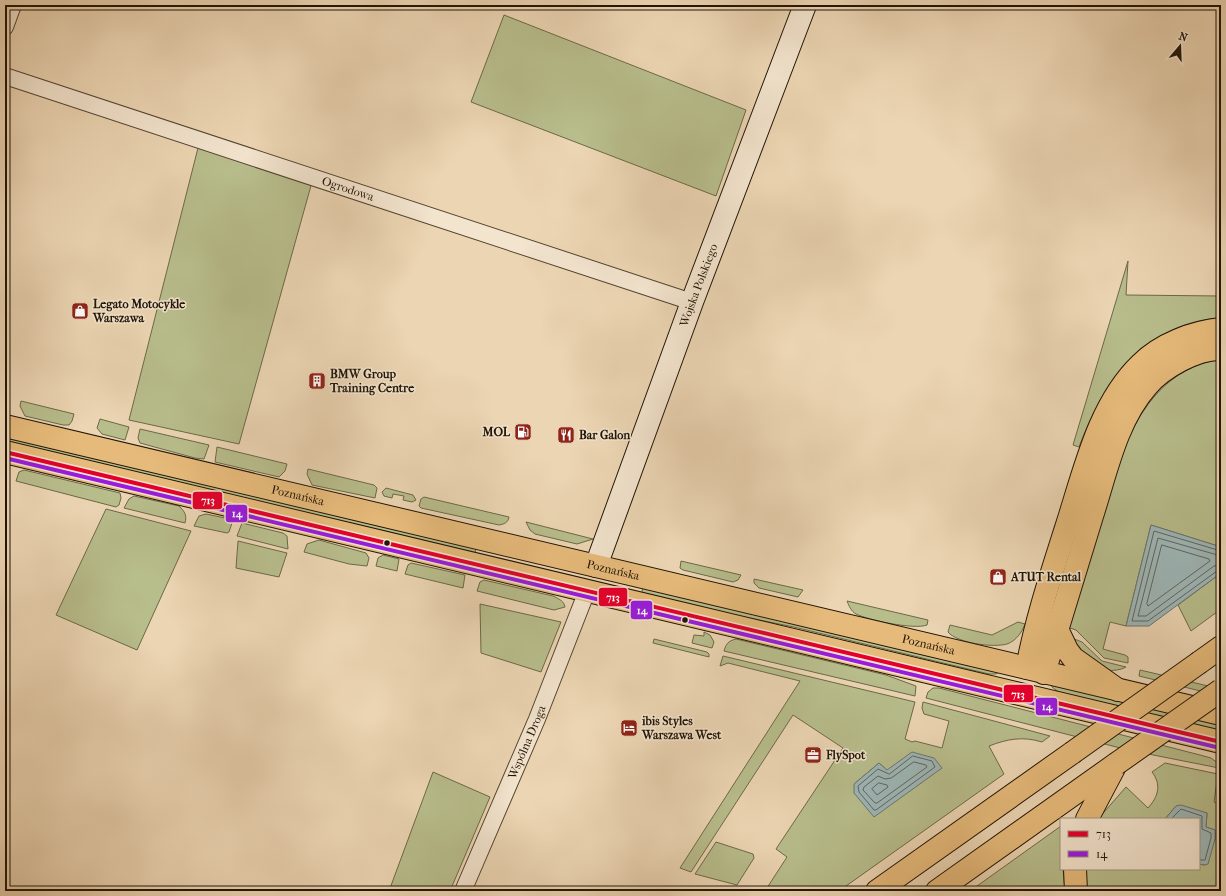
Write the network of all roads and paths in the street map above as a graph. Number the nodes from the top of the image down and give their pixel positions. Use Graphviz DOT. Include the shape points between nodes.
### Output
graph roads {
  1 [pos="13,5"];
  2 [pos="805,5"];
  3 [pos="5,27"];
  4 [pos="5,76"];
  5 [pos="692,302"];
  6 [pos="1221,329"];
  7 [pos="1221,349"];
  8 [pos="5,426"];
  9 [pos="5,452"];
  10 [pos="596,566"];
  11 [pos="587,591"];
  12 [pos="1057,629"];
  13 [pos="1221,647"];
  14 [pos="1035,671"];
  15 [pos="1118,690"];
  16 [pos="1221,690"];
  17 [pos="1029,697"];
  18 [pos="1221,714"];
  19 [pos="1221,742"];
  20 [pos="1116,764"];
  21 [pos="1088,818"];
  22 [pos="1075,870"];
  23 [pos="463,891"];
  24 [pos="876,891"];
  25 [pos="937,891"];
  26 [pos="1076,891"];
  1 -- 3 [label="street"];
  2 -- 5 [label="street, Wojska Polskiego"];
  4 -- 5 [label="street, Ogrodowa"];
  5 -- 10 [label="street, Wojska Polskiego"];
  6 -- 14 [label="main road" via="1196,334 1158,351 1141,363 1109,409 1084,470 1034,630"];
  7 -- 12 [label="main road" via="1189,357 1171,366 1147,386 1128,413 1112,451"];
  8 -- 10 [label="main road, Poznańska"];
  9 -- 11 [label="main road, Poznańska"];
  10 -- 14 [label="main road, Poznańska"];
  11 -- 17 [label="main road, Poznańska"];
  11 -- 23 [label="street, Wspólna Droga" via="538,719"];
  12 -- 14 [label="main road"];
  12 -- 15 [label="main road" via="1073,658"];
  13 -- 24 [label="main road, bridge"];
  14 -- 15 [label="main road, Poznańska"];
  14 -- 17 [label="main road"];
  15 -- 18 [label="main road, Poznańska"];
  16 -- 20 [label="main road, bridge"];
  17 -- 19 [label="main road, Poznańska"];
  20 -- 21 [label="main road"];
  20 -- 25 [label="main road"];
  22 -- 26 [label="main road"];
}
